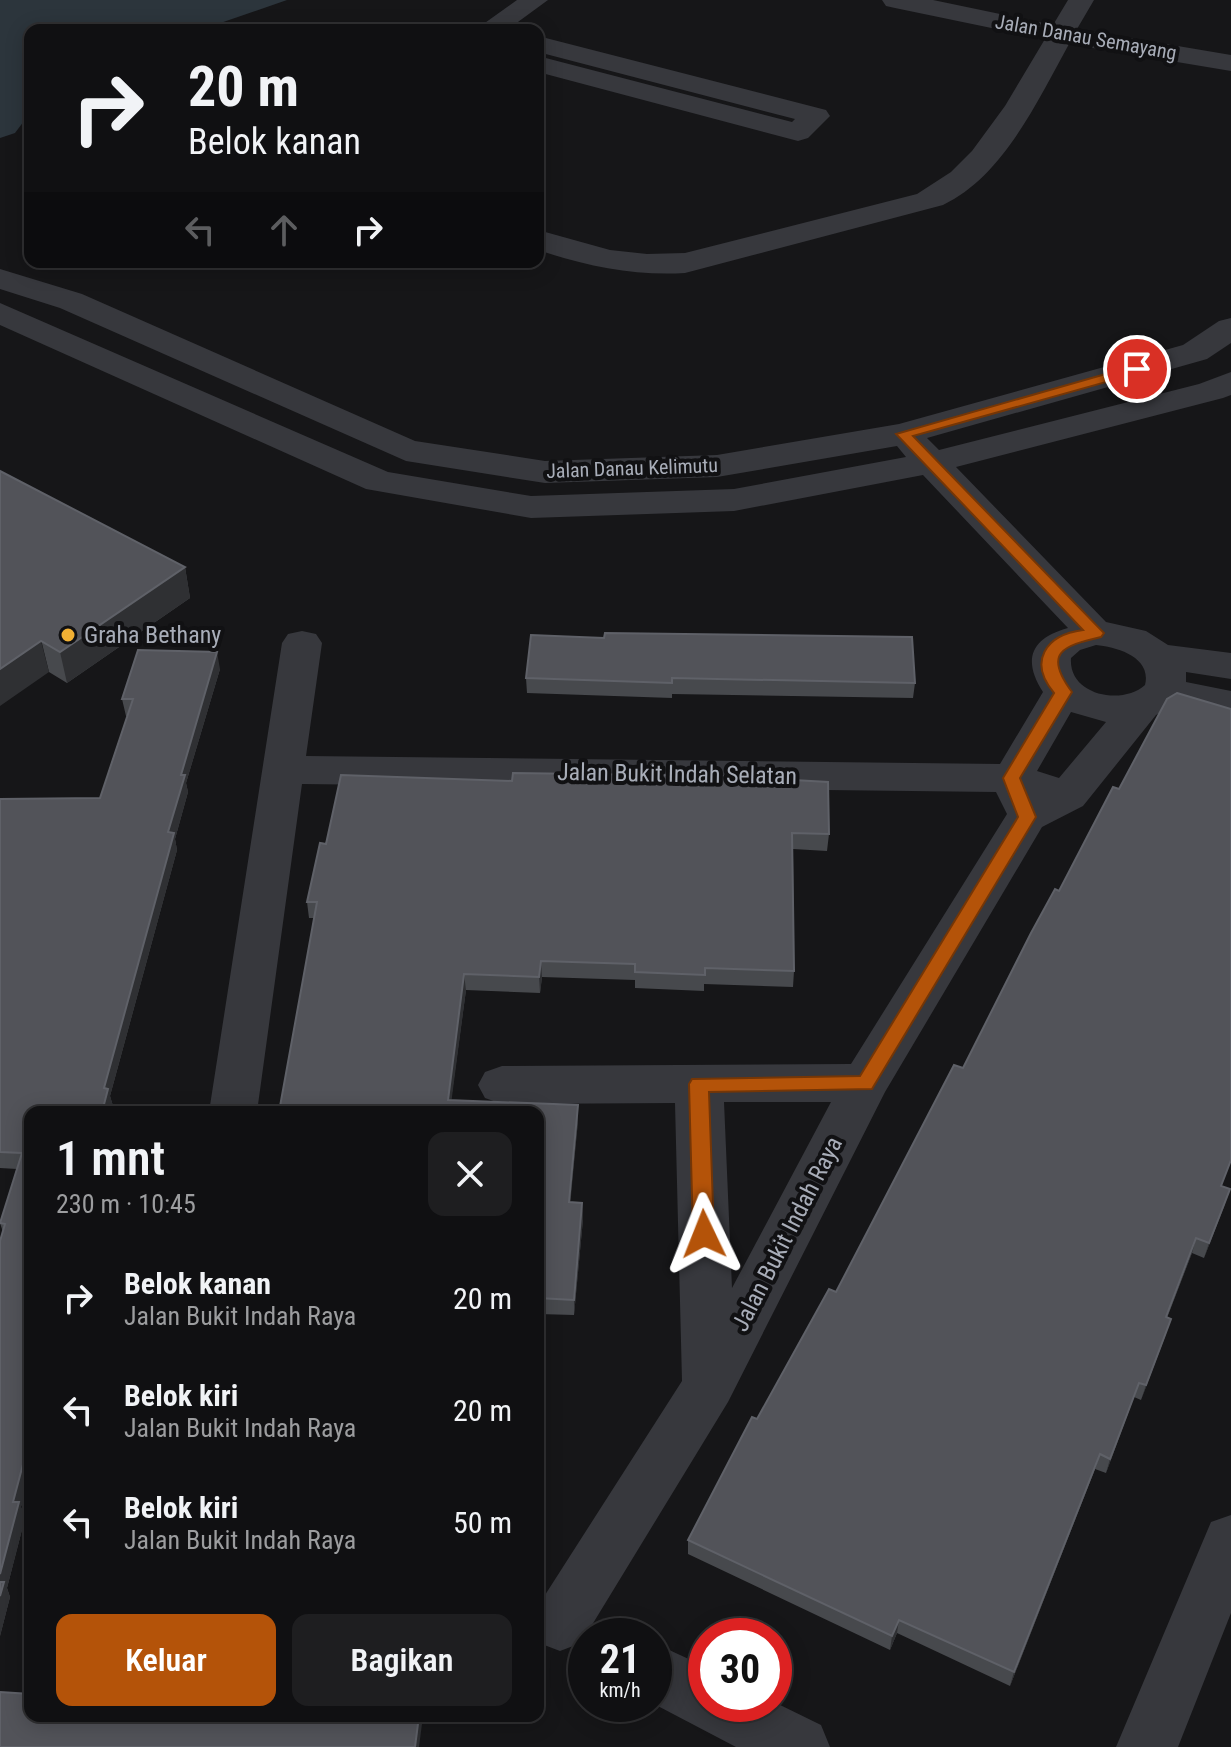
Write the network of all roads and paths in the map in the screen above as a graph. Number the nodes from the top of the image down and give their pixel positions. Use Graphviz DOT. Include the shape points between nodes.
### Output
graph roads {
  1 [pos="535,0"];
  2 [pos="895,0"];
  3 [pos="1066,12"];
  4 [pos="498,24"];
  5 [pos="1231,38"];
  6 [pos="544,46"];
  7 [pos="1231,63"];
  8 [pos="544,66"];
  9 [pos="544,241"];
  10 [pos="0,279"];
  11 [pos="0,313"];
  12 [pos="1231,328"];
  13 [pos="1231,382"];
  14 [pos="903,434"];
  15 [pos="931,463"];
  16 [pos="1095,633"];
  17 [pos="302,643"];
  18 [pos="1231,666"];
  19 [pos="1155,684"];
  20 [pos="1063,692"];
  21 [pos="1231,704"];
  22 [pos="284,770"];
  23 [pos="1035,797"];
  24 [pos="865,1083"];
  25 [pos="699,1084"];
  26 [pos="502,1085"];
  27 [pos="234,1106"];
  28 [pos="709,1385"];
  29 [pos="1231,1541"];
  30 [pos="561,1628"];
  31 [pos="751,1722"];
  32 [pos="799,1747"];
  33 [pos="1147,1747"];
  1 -- 4 [label="street"];
  2 -- 3 [label="street, Jalan Danau Semayang"];
  3 -- 5 [label="street, Jalan Danau Semayang"];
  3 -- 7 [label="street, Jalan Danau Semayang"];
  3 -- 9 [label="street" via="1006,126 966,174 938,196 856,194 808,205 781,225 778,237 685,263 619,263"];
  6 -- 8 [label="street" via="816,116 798,132"];
  10 -- 14 [label="street, Jalan Danau Kelimutu" via="71,301 406,450 561,472 717,466"];
  11 -- 15 [label="street, Jalan Danau Kelimutu" via="379,481 531,507 734,500"];
  12 -- 14 [label="street, Jalan Danau Kelimutu" via="1195,352"];
  13 -- 15 [label="street, Jalan Danau Kelimutu"];
  14 -- 15 [label="street"];
  15 -- 16 [label="street"];
  16 -- 19 [label="street" via="1130,639"];
  16 -- 20 [label="street" via="1076,636 1051,654 1052,680"];
  17 -- 22 [label="street"];
  18 -- 19 [label="street"];
  19 -- 20 [label="street" via="1100,708"];
  19 -- 21 [label="street"];
  19 -- 23 [label="street, Jalan Bukit Indah Raya"];
  20 -- 23 [label="street, Jalan Bukit Indah Raya"];
  22 -- 23 [label="street, Jalan Bukit Indah Selatan"];
  22 -- 27 [label="street"];
  23 -- 24 [label="street, Jalan Bukit Indah Raya"];
  24 -- 25 [label="street"];
  24 -- 28 [label="street, Jalan Bukit Indah Raya"];
  25 -- 26 [label="street"];
  25 -- 28 [label="street, Jalan Bukit Indah Raya"];
  28 -- 30 [label="street, Jalan Bukit Indah Raya"];
  29 -- 33 [label="street"];
  31 -- 32 [label="street"];
}
